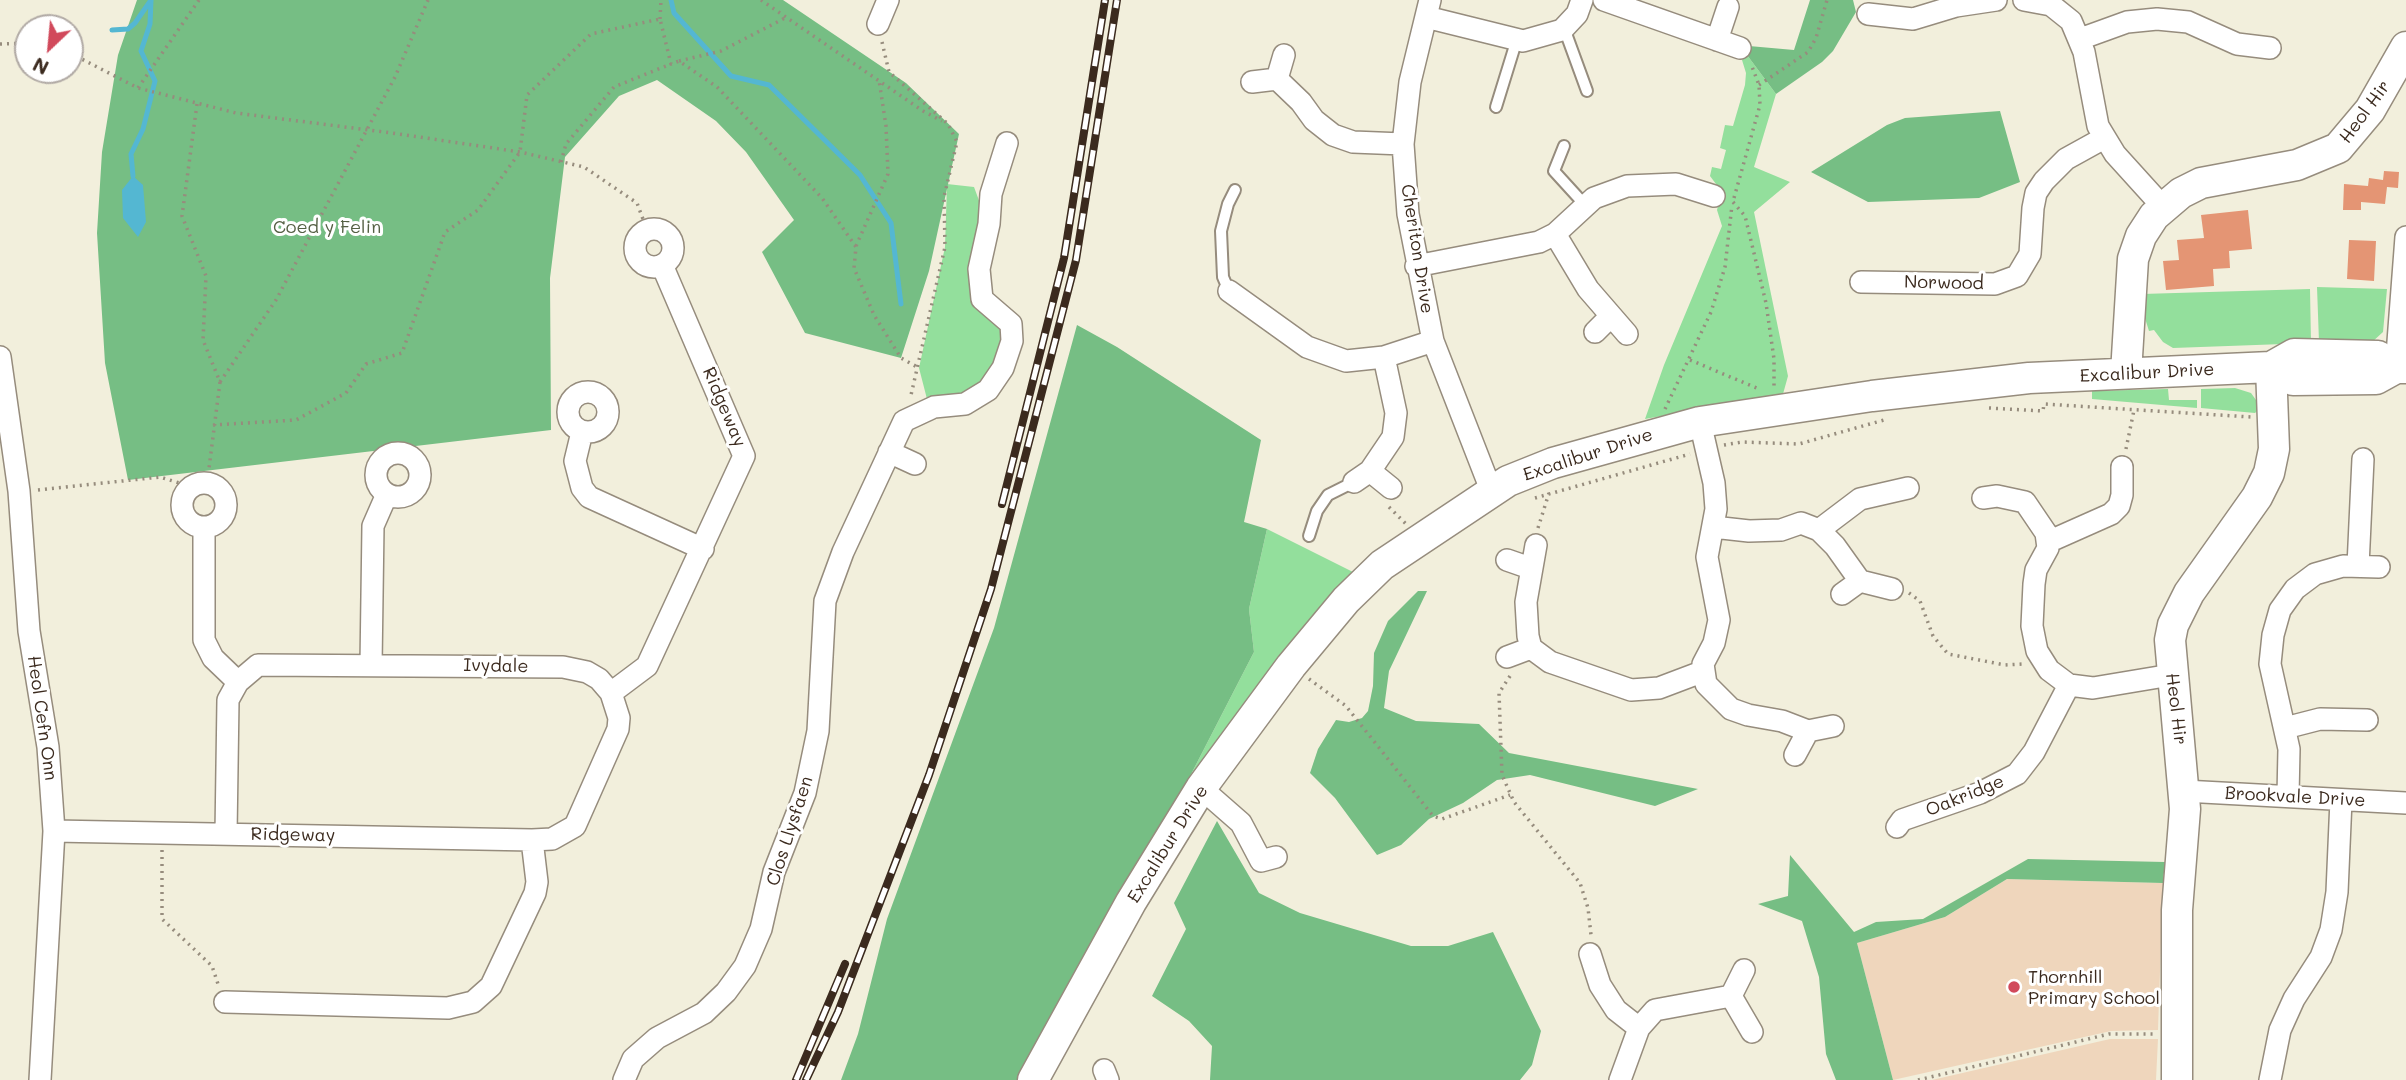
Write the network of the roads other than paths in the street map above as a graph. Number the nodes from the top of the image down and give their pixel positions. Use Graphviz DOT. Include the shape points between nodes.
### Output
graph roads {
  1 [pos="888,0"];
  2 [pos="1582,0"];
  3 [pos="1604,0"];
  4 [pos="1996,0"];
  5 [pos="2024,0"];
  6 [pos="1728,7"];
  7 [pos="1428,8"];
  8 [pos="1868,14"];
  9 [pos="878,24"];
  10 [pos="1564,28"];
  11 [pos="1517,39"];
  12 [pos="2080,39"];
  13 [pos="1717,40"];
  14 [pos="2406,47"];
  15 [pos="1740,48"];
  16 [pos="2270,48"];
  17 [pos="1284,55"];
  18 [pos="1277,79"];
  19 [pos="1252,82"];
  20 [pos="1587,90"];
  21 [pos="1496,107"];
  22 [pos="2104,138"];
  23 [pos="1007,144"];
  24 [pos="1403,144"];
  25 [pos="1564,146"];
  26 [pos="1235,190"];
  27 [pos="1723,199"];
  28 [pos="1585,205"];
  29 [pos="2163,207"];
  30 [pos="647,229"];
  31 [pos="1556,234"];
  32 [pos="2406,237"];
  33 [pos="1416,266"];
  34 [pos="1861,282"];
  35 [pos="1229,291"];
  36 [pos="1611,316"];
  37 [pos="1595,332"];
  38 [pos="1627,334"];
  39 [pos="1433,341"];
  40 [pos="0,356"];
  41 [pos="1384,356"];
  42 [pos="2272,367"];
  43 [pos="2401,368"];
  44 [pos="2137,372"];
  45 [pos="582,432"];
  46 [pos="1703,436"];
  47 [pos="889,452"];
  48 [pos="2363,459"];
  49 [pos="7,462"];
  50 [pos="915,464"];
  51 [pos="2122,467"];
  52 [pos="1362,477"];
  53 [pos="1391,488"];
  54 [pos="1908,488"];
  55 [pos="1491,490"];
  56 [pos="387,494"];
  57 [pos="1983,498"];
  58 [pos="204,527"];
  59 [pos="1713,527"];
  60 [pos="1819,530"];
  61 [pos="1309,536"];
  62 [pos="2048,542"];
  63 [pos="1536,545"];
  64 [pos="703,549"];
  65 [pos="1507,561"];
  66 [pos="1530,568"];
  67 [pos="1860,581"];
  68 [pos="1891,588"];
  69 [pos="1842,594"];
  70 [pos="372,665"];
  71 [pos="1704,671"];
  72 [pos="2171,675"];
  73 [pos="237,682"];
  74 [pos="2069,685"];
  75 [pos="611,693"];
  76 [pos="2367,720"];
  77 [pos="1833,726"];
  78 [pos="2285,728"];
  79 [pos="1808,732"];
  80 [pos="1795,755"];
  81 [pos="1201,788"];
  82 [pos="2184,791"];
  83 [pos="2288,796"];
  84 [pos="2341,800"];
  85 [pos="2406,803"];
  86 [pos="1897,827"];
  87 [pos="54,831"];
  88 [pos="226,834"];
  89 [pos="532,840"];
  90 [pos="1276,857"];
  91 [pos="1590,954"];
  92 [pos="1744,970"];
  93 [pos="1731,996"];
  94 [pos="225,1002"];
  95 [pos="1639,1028"];
  96 [pos="1752,1032"];
  97 [pos="40,1080"];
  98 [pos="624,1080"];
  99 [pos="1033,1080"];
  100 [pos="1619,1080"];
  101 [pos="2177,1080"];
  102 [pos="2270,1080"];
  1 -- 9 [label="street"];
  2 -- 10 [label="street"];
  3 -- 13 [label="street"];
  4 -- 8 [label="street" via="1913,19"];
  5 -- 12 [label="street" via="2063,12"];
  6 -- 13 [label="street"];
  7 -- 11 [label="street"];
  7 -- 24 [label="street, Cheriton Drive" via="1410,82"];
  10 -- 11 [label="street" via="1541,38"];
  10 -- 20 [label="lane"];
  11 -- 21 [label="lane"];
  12 -- 16 [label="street" via="2127,22 2157,19 2188,22 2237,44"];
  12 -- 22 [label="street" via="2095,116"];
  13 -- 15 [label="street"];
  14 -- 29 [label="street, Heol Hir" via="2370,110 2338,148 2297,165 2201,183"];
  17 -- 18 [label="street"];
  18 -- 19 [label="street"];
  18 -- 24 [label="street" via="1333,135 1353,142"];
  22 -- 29 [label="street"];
  22 -- 34 [label="street, Norwood" via="2066,159 2040,187 2033,208 2030,254 2017,276 1995,284"];
  23 -- 47 [label="street, Clos Llysfaen" via="991,194 979,270 982,299 1011,324 1012,341 1003,368 988,390 965,404 934,407 904,421"];
  24 -- 33 [label="street, Cheriton Drive"];
  25 -- 28 [label="lane" via="1554,171"];
  26 -- 35 [label="lane" via="1222,231 1223,277"];
  27 -- 28 [label="street" via="1694,178 1676,184 1626,186"];
  28 -- 31 [label="street"];
  29 -- 44 [label="street, Heol Hir" via="2146,226 2137,246 2128,311"];
  30 -- 64 [label="street, Ridgeway" via="637,238 635,254 644,264 662,265 744,456"];
  31 -- 33 [label="street" via="1513,250"];
  31 -- 36 [label="street" via="1588,289"];
  32 -- 43 [label="street"];
  33 -- 39 [label="street, Cheriton Drive"];
  35 -- 41 [label="street" via="1323,355 1346,361"];
  36 -- 37 [label="street"];
  36 -- 38 [label="street"];
  39 -- 41 [label="street"];
  39 -- 55 [label="street, Cheriton Drive"];
  40 -- 49 [label="street, Heol Cefn Onn"];
  41 -- 52 [label="street" via="1396,414 1393,437"];
  42 -- 43 [label="street, Excalibur Drive" via="2293,380 2376,379"];
  42 -- 44 [label="street, Excalibur Drive"];
  42 -- 72 [label="street, Heol Hir" via="2274,449 2264,484 2189,593 2174,625"];
  44 -- 46 [label="street, Excalibur Drive" via="1776,403"];
  45 -- 64 [label="street" via="575,461 589,497"];
  46 -- 55 [label="street, Excalibur Drive" via="1666,431 1553,463"];
  46 -- 59 [label="street" via="1716,509"];
  47 -- 50 [label="street"];
  47 -- 98 [label="street, Clos Llysfaen" via="825,601 818,731 805,793 774,872 751,954 726,992 704,1013 657,1038 633,1059"];
  48 -- 78 [label="street" via="2369,566 2343,566 2315,574 2295,589 2280,610 2270,664"];
  49 -- 87 [label="street, Heol Cefn Onn" via="19,491 28,619 48,747"];
  51 -- 62 [label="street" via="2119,506 2111,514"];
  52 -- 53 [label="street"];
  52 -- 61 [label="lane" via="1328,495"];
  54 -- 60 [label="street" via="1860,499"];
  55 -- 81 [label="street, Excalibur Drive" via="1382,565 1346,600 1290,666"];
  56 -- 70 [label="street" via="373,526"];
  57 -- 62 [label="street" via="2025,502 2041,522"];
  58 -- 58 [label="street" via="219,522 226,504 220,490 199,486 183,499 184,514 191,523"];
  58 -- 73 [label="street" via="204,640 213,658"];
  59 -- 60 [label="street" via="1781,530 1801,523"];
  59 -- 71 [label="street" via="1707,558 1719,620"];
  60 -- 67 [label="street"];
  62 -- 74 [label="street" via="2034,584 2032,626 2041,659"];
  63 -- 66 [label="street"];
  64 -- 75 [label="street, Ridgeway" via="648,666"];
  65 -- 66 [label="street"];
  66 -- 71 [label="street" via="1518,652 1631,690 1659,688"];
  67 -- 68 [label="street"];
  67 -- 69 [label="street"];
  70 -- 73 [label="street, Ivydale" via="269,663 258,665"];
  70 -- 75 [label="street, Ivydale" via="570,668 599,679"];
  71 -- 79 [label="street" via="1706,684 1731,709"];
  72 -- 74 [label="street" via="2093,688"];
  72 -- 82 [label="street, Heol Hir"];
  73 -- 88 [label="street" via="226,715"];
  74 -- 86 [label="street, Oakridge" via="2034,752 2017,774 1980,793 1902,820"];
  75 -- 89 [label="street, Ridgeway" via="618,729 582,816 565,834"];
  76 -- 78 [label="street" via="2320,719"];
  77 -- 79 [label="street"];
  78 -- 83 [label="street"];
  79 -- 80 [label="street"];
  81 -- 90 [label="street" via="1241,823 1261,861"];
  81 -- 99 [label="street, Excalibur Drive" via="1130,902"];
  82 -- 83 [label="street, Brookvale Drive"];
  82 -- 101 [label="street, Heol Hir" via="2177,910"];
  83 -- 84 [label="street, Brookvale Drive"];
  84 -- 85 [label="street, Brookvale Drive"];
  84 -- 102 [label="street" via="2331,930 2280,1030"];
  87 -- 88 [label="street, Ridgeway"];
  87 -- 97 [label="street, Heol Cefn Onn"];
  88 -- 89 [label="street, Ridgeway"];
  89 -- 94 [label="street" via="535,892 491,986 473,1002 448,1008"];
  91 -- 95 [label="street" via="1600,985 1616,1010"];
  92 -- 93 [label="street"];
  93 -- 95 [label="street" via="1655,1010"];
  93 -- 96 [label="street"];
  95 -- 100 [label="street"];
}
